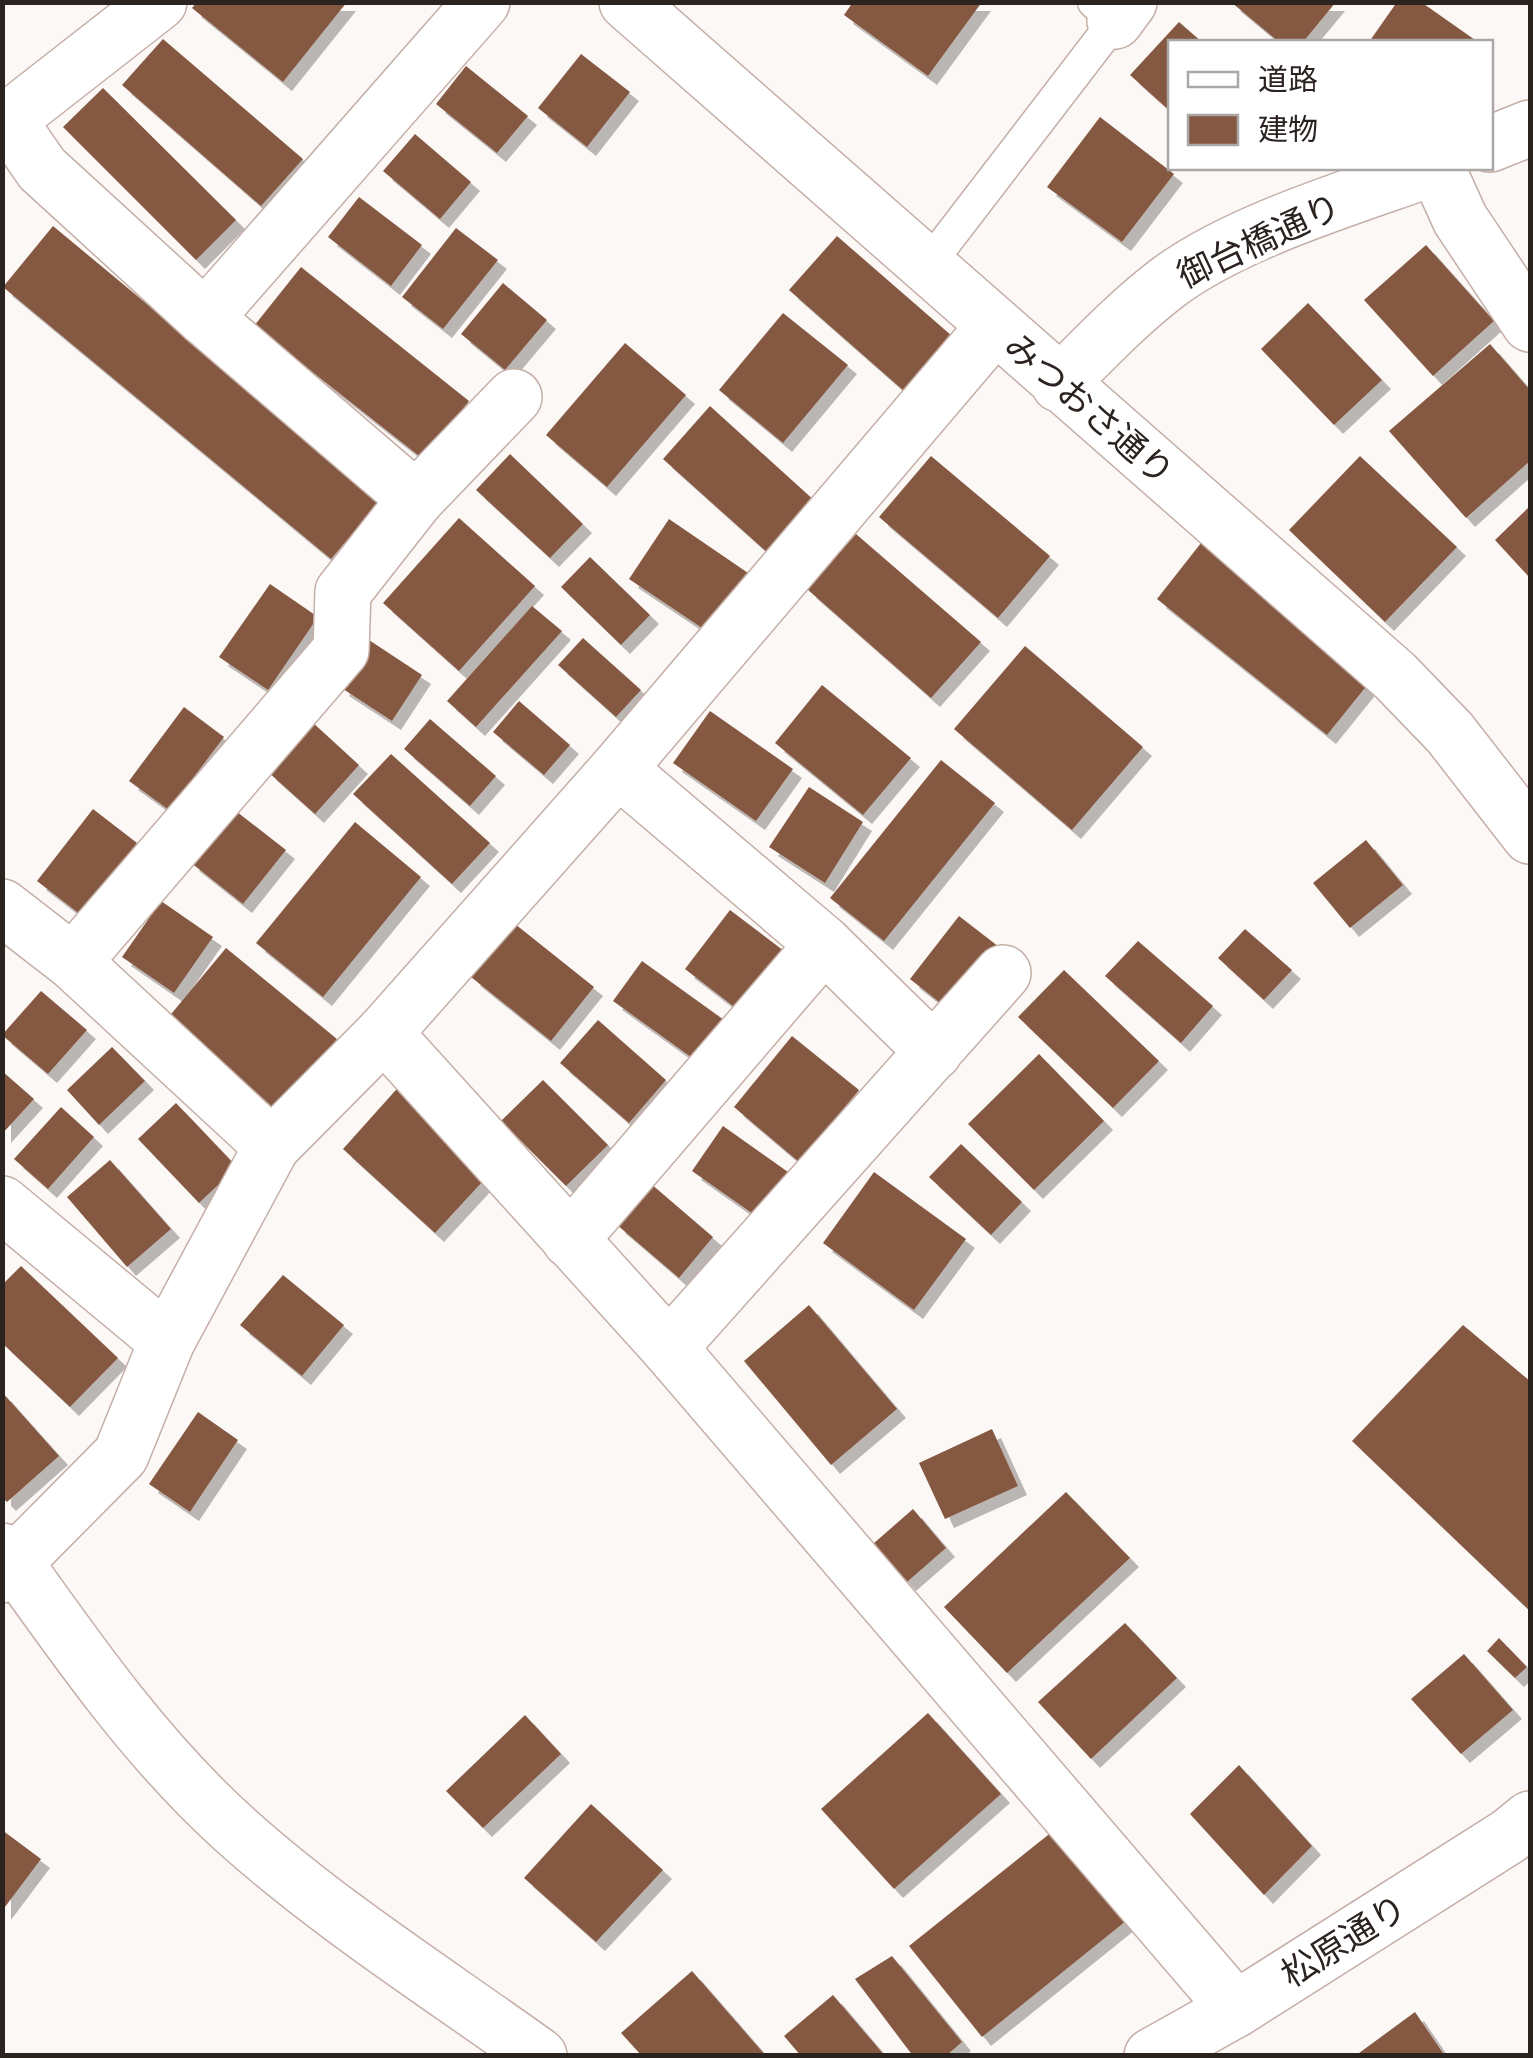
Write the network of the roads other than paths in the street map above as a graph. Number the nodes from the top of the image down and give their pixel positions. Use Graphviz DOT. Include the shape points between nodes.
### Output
graph roads {
  1 [pos="159,2"];
  2 [pos="482,2"];
  3 [pos="627,2"];
  4 [pos="1112,9"];
  5 [pos="5,120"];
  6 [pos="1530,128"];
  7 [pos="1493,143"];
  8 [pos="1430,170"];
  9 [pos="1436,170"];
  10 [pos="927,266"];
  11 [pos="205,318"];
  12 [pos="1530,324"];
  13 [pos="994,326"];
  14 [pos="1059,384"];
  15 [pos="514,398"];
  16 [pos="416,499"];
  17 [pos="618,769"];
  18 [pos="1530,836"];
  19 [pos="2,907"];
  20 [pos="824,944"];
  21 [pos="73,962"];
  22 [pos="1004,973"];
  23 [pos="384,1032"];
  24 [pos="934,1052"];
  25 [pos="272,1146"];
  26 [pos="2,1204"];
  27 [pos="570,1240"];
  28 [pos="167,1341"];
  29 [pos="668,1348"];
  30 [pos="7,1563"];
  31 [pos="1530,1819"];
  32 [pos="1236,2009"];
  33 [pos="539,2056"];
  34 [pos="1152,2056"];
  1 -- 5 [label="street"];
  2 -- 11 [label="street"];
  3 -- 10 [label="street, みつおさ通り"];
  4 -- 10 [label="lane"];
  5 -- 11 [label="street" via="42,169"];
  6 -- 7 [label="street"];
  8 -- 14 [label="street, 御台橋通り" via="1206,260 1130,314"];
  9 -- 12 [label="street" via="1460,220"];
  10 -- 13 [label="street, みつおさ通り"];
  11 -- 16 [label="street"];
  13 -- 14 [label="street, みつおさ通り"];
  13 -- 17 [label="street"];
  14 -- 18 [label="street, みつおさ通り" via="1395,676 1450,732"];
  15 -- 16 [label="street"];
  16 -- 21 [label="street" via="343,592 341,650"];
  17 -- 20 [label="street"];
  17 -- 23 [label="street"];
  19 -- 21 [label="street"];
  20 -- 24 [label="street"];
  20 -- 27 [label="street"];
  21 -- 25 [label="street"];
  22 -- 24 [label="street"];
  23 -- 25 [label="street"];
  23 -- 27 [label="street"];
  24 -- 29 [label="street"];
  25 -- 28 [label="street"];
  26 -- 28 [label="street"];
  27 -- 29 [label="street"];
  28 -- 30 [label="street" via="121,1455"];
  29 -- 32 [label="street"];
  30 -- 33 [label="street" via="171,1766 230,1826 326,1904"];
  31 -- 32 [label="street, 松原通り"];
  32 -- 34 [label="street, 松原通り"];
}
